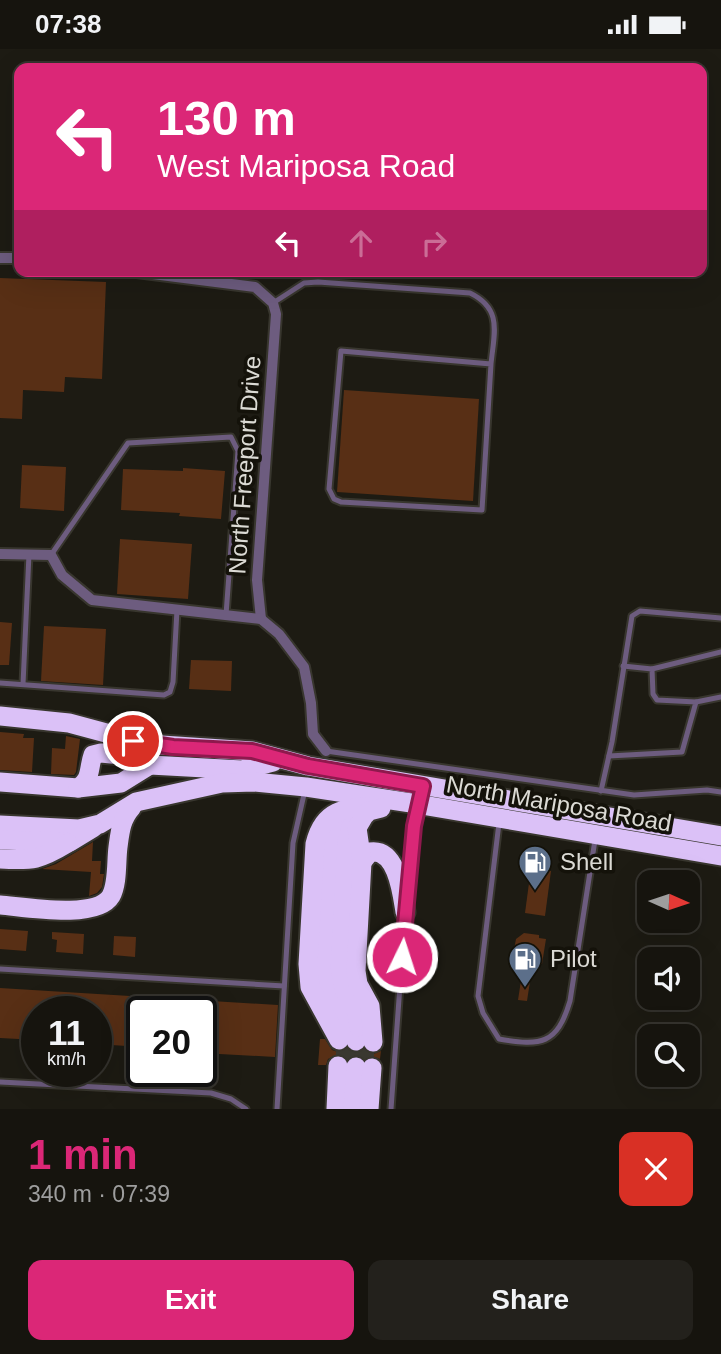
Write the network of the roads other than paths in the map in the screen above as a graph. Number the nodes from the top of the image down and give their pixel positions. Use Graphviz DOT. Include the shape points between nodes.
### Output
graph roads {
  1 [pos="176,277"];
  2 [pos="275,309"];
  3 [pos="491,364"];
  4 [pos="0,554"];
  5 [pos="29,554"];
  6 [pos="51,555"];
  7 [pos="177,610"];
  8 [pos="226,615"];
  9 [pos="721,618"];
  10 [pos="261,619"];
  11 [pos="721,652"];
  12 [pos="623,666"];
  13 [pos="652,669"];
  14 [pos="0,683"];
  15 [pos="23,684"];
  16 [pos="721,697"];
  17 [pos="696,702"];
  18 [pos="0,716"];
  19 [pos="326,751"];
  20 [pos="609,756"];
  21 [pos="291,764"];
  22 [pos="150,765"];
  23 [pos="0,782"];
  24 [pos="306,787"];
  25 [pos="78,788"];
  26 [pos="601,791"];
  27 [pos="721,795"];
  28 [pos="413,800"];
  29 [pos="136,802"];
  30 [pos="502,809"];
  31 [pos="358,816"];
  32 [pos="100,824"];
  33 [pos="0,825"];
  34 [pos="596,835"];
  35 [pos="721,836"];
  36 [pos="0,840"];
  37 [pos="70,842"];
  38 [pos="721,856"];
  39 [pos="0,859"];
  40 [pos="362,862"];
  41 [pos="0,905"];
  42 [pos="405,912"];
  43 [pos="0,969"];
  44 [pos="284,986"];
  45 [pos="356,1039"];
  46 [pos="355,1067"];
  47 [pos="0,1082"];
  48 [pos="246,1109"];
  49 [pos="276,1109"];
  50 [pos="336,1109"];
  51 [pos="342,1109"];
  52 [pos="353,1109"];
  53 [pos="360,1109"];
  54 [pos="369,1109"];
  55 [pos="391,1109"];
  1 -- 2 [label="street" via="255,287"];
  2 -- 3 [label="lane" via="304,283 470,293 483,299 495,320"];
  2 -- 10 [label="street, North Freeport Drive" via="257,580"];
  3 -- 3 [label="lane" via="341,351 329,489 334,499 482,510"];
  4 -- 5 [label="street"];
  5 -- 6 [label="street"];
  5 -- 15 [label="lane"];
  6 -- 7 [label="street" via="62,575 92,600"];
  6 -- 8 [label="lane" via="128,443 231,437 238,451"];
  7 -- 8 [label="street"];
  7 -- 15 [label="lane" via="173,683 164,695"];
  8 -- 10 [label="street"];
  9 -- 12 [label="lane" via="640,611 632,616"];
  10 -- 19 [label="street" via="304,667 313,734"];
  11 -- 13 [label="lane"];
  12 -- 13 [label="lane"];
  12 -- 20 [label="lane"];
  13 -- 17 [label="lane" via="657,700"];
  14 -- 15 [label="lane"];
  16 -- 17 [label="lane"];
  17 -- 20 [label="lane" via="682,752"];
  18 -- 21 [label="highway" via="69,723 147,744 252,751"];
  19 -- 26 [label="lane"];
  20 -- 26 [label="lane"];
  21 -- 22 [label="highway" via="242,770"];
  21 -- 24 [label="highway"];
  21 -- 28 [label="highway"];
  22 -- 25 [label="highway" via="121,783"];
  22 -- 25 [label="highway" via="121,755 93,755 89,776"];
  23 -- 25 [label="highway"];
  24 -- 28 [label="highway, North Mariposa Road"];
  24 -- 29 [label="highway, North Mariposa Road" via="222,783"];
  24 -- 44 [label="lane" via="293,843"];
  26 -- 27 [label="lane" via="634,795 706,790"];
  28 -- 30 [label="highway, North Mariposa Road"];
  28 -- 31 [label="highway"];
  28 -- 42 [label="lane"];
  29 -- 32 [label="highway, North Mariposa Road"];
  29 -- 41 [label="highway" via="121,825 114,887 103,904 86,910"];
  30 -- 34 [label="highway, North Mariposa Road"];
  30 -- 34 [label="lane" via="478,996 499,1039 531,1044 550,1038 564,1022"];
  30 -- 35 [label="highway, North Mariposa Road"];
  31 -- 40 [label="highway"];
  31 -- 45 [label="highway" via="348,969 364,1009"];
  31 -- 45 [label="highway" via="329,816 318,831 308,964 310,987"];
  32 -- 33 [label="highway" via="79,829"];
  32 -- 37 [label="highway, North Mariposa Road"];
  34 -- 38 [label="highway, North Mariposa Road"];
  36 -- 37 [label="highway"];
  37 -- 39 [label="highway, North Mariposa Road" via="30,861"];
  40 -- 42 [label="highway" via="370,852 385,855 400,884"];
  40 -- 45 [label="highway" via="356,971 370,1006"];
  42 -- 55 [label="lane"];
  43 -- 44 [label="lane"];
  44 -- 49 [label="lane"];
  46 -- 50 [label="highway"];
  46 -- 51 [label="highway"];
  46 -- 52 [label="highway"];
  46 -- 53 [label="highway"];
  46 -- 54 [label="highway"];
  47 -- 48 [label="lane" via="211,1093"];
}
